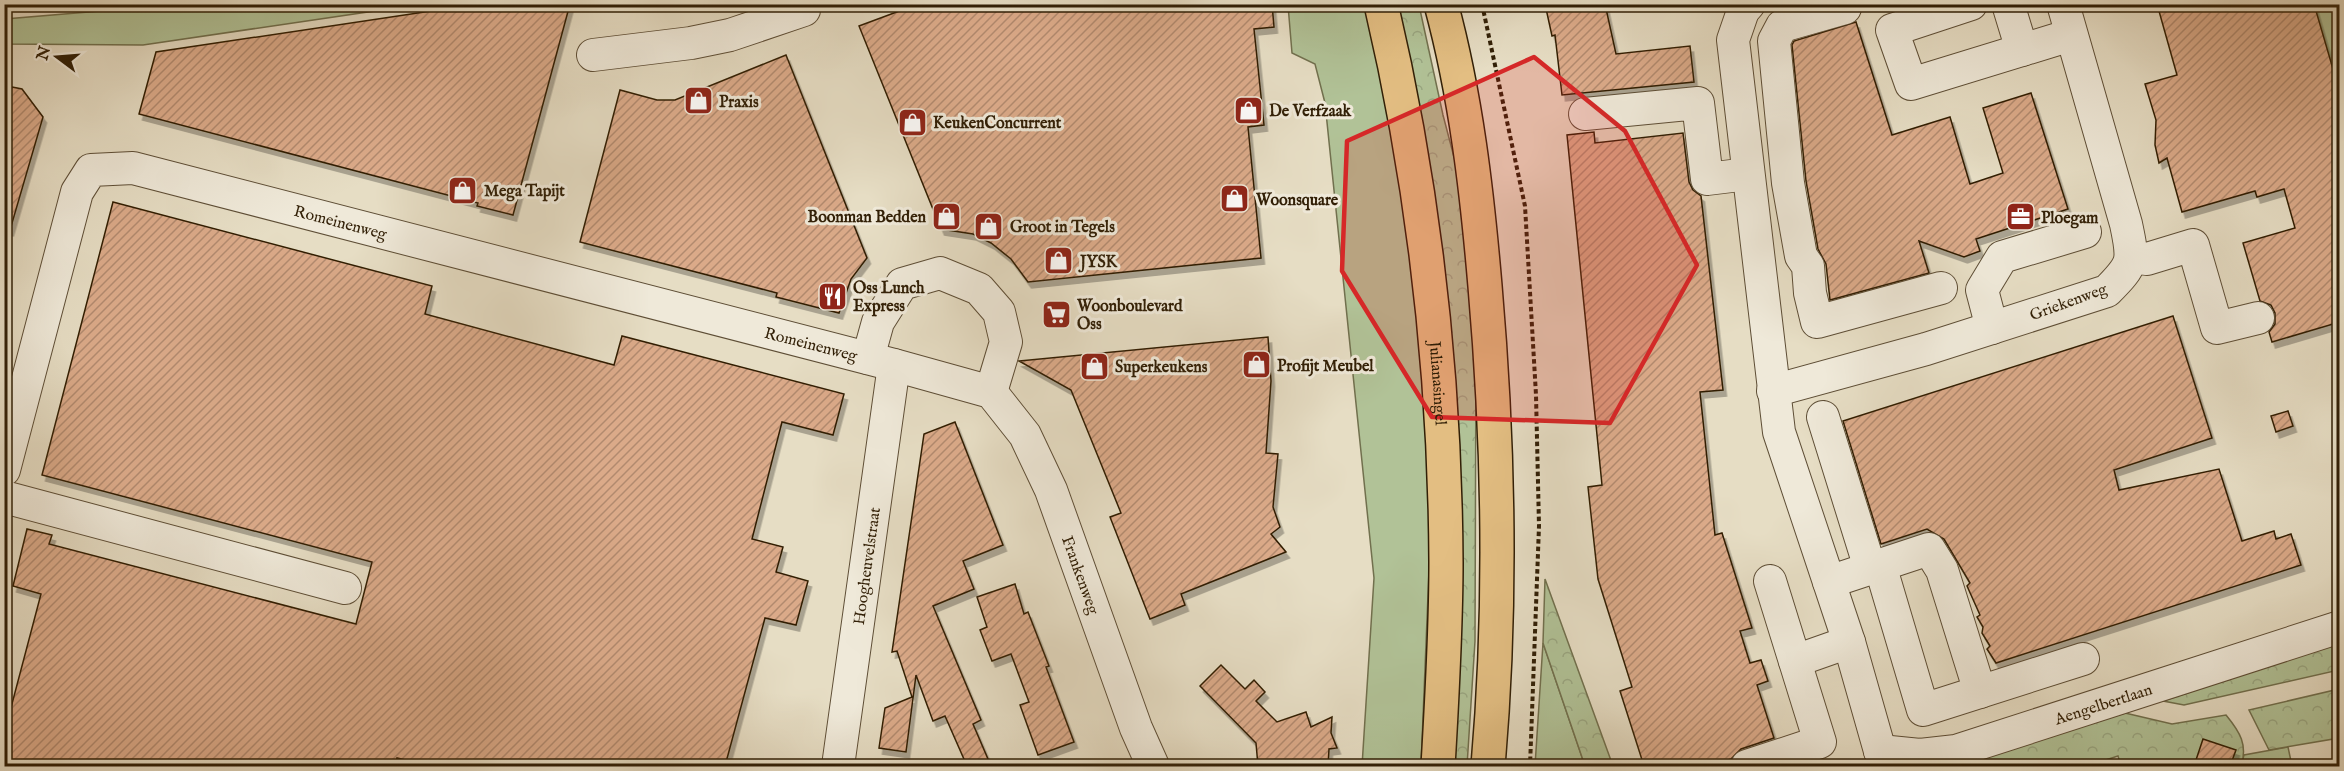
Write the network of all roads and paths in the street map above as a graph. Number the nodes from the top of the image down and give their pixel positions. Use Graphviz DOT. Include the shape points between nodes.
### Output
graph roads {
  1 [pos="1381,4"];
  2 [pos="1441,4"];
  3 [pos="1482,4"];
  4 [pos="1749,4"];
  5 [pos="1971,4"];
  6 [pos="2008,4"];
  7 [pos="2062,4"];
  8 [pos="1845,9"];
  9 [pos="804,10"];
  10 [pos="2071,35"];
  11 [pos="2022,50"];
  12 [pos="593,55"];
  13 [pos="1586,114"];
  14 [pos="1749,182"];
  15 [pos="1788,183"];
  16 [pos="2085,232"];
  17 [pos="2131,257"];
  18 [pos="1941,288"];
  19 [pos="2258,318"];
  20 [pos="1992,328"];
  21 [pos="881,362"];
  22 [pos="1773,391"];
  23 [pos="991,392"];
  24 [pos="1823,417"];
  25 [pos="4,470"];
  26 [pos="4,497"];
  27 [pos="1875,566"];
  28 [pos="1770,581"];
  29 [pos="1829,582"];
  30 [pos="345,588"];
  31 [pos="2340,627"];
  32 [pos="1849,642"];
  33 [pos="2083,659"];
  34 [pos="1795,661"];
  35 [pos="1980,692"];
  36 [pos="1874,759"];
  37 [pos="838,766"];
  38 [pos="1153,766"];
  39 [pos="1438,766"];
  40 [pos="1488,766"];
  41 [pos="1530,766"];
  42 [pos="1747,766"];
  1 -- 39 [label="main road, Julianasingel" via="1399,82 1431,286 1442,434 1446,564"];
  2 -- 40 [label="main road" via="1478,205 1495,422 1497,654"];
  3 -- 41 [label="path" via="1525,206 1539,526"];
  4 -- 14 [label="street" via="1733,40"];
  5 -- 11 [label="street" via="1892,30 1911,84"];
  6 -- 11 [label="street"];
  7 -- 10 [label="street"];
  8 -- 15 [label="street" via="1782,26 1774,41"];
  9 -- 12 [label="street" via="730,35"];
  10 -- 11 [label="street"];
  10 -- 17 [label="street" via="2126,224"];
  13 -- 14 [label="street" via="1698,103 1707,179"];
  14 -- 15 [label="street"];
  14 -- 22 [label="street"];
  15 -- 18 [label="street" via="1817,322"];
  16 -- 20 [label="street" via="2002,257 1982,290"];
  17 -- 19 [label="street" via="2147,259 2193,245 2217,328"];
  17 -- 20 [label="street, Griekenweg" via="2128,269 2107,291"];
  20 -- 22 [label="street, Griekenweg"];
  21 -- 23 [label="street"];
  21 -- 23 [label="street" via="878,322 902,284 940,273 979,289 999,312 1005,342"];
  21 -- 25 [label="street, Romeinenweg" via="133,168 91,170 76,192"];
  21 -- 37 [label="street, Hoogheuvelstraat"];
  22 -- 29 [label="street" via="1779,432"];
  23 -- 38 [label="street, Frankenweg" via="1025,435 1051,490"];
  24 -- 27 [label="street"];
  26 -- 30 [label="street"];
  27 -- 29 [label="street"];
  27 -- 35 [label="street" via="1929,549 1942,570"];
  27 -- 35 [label="street" via="1923,710"];
  28 -- 34 [label="street"];
  29 -- 32 [label="street"];
  31 -- 36 [label="street, Aengelbertlaan" via="1956,751"];
  32 -- 34 [label="street"];
  32 -- 36 [label="street"];
  33 -- 35 [label="street"];
  34 -- 42 [label="street" via="1820,742"];
}
